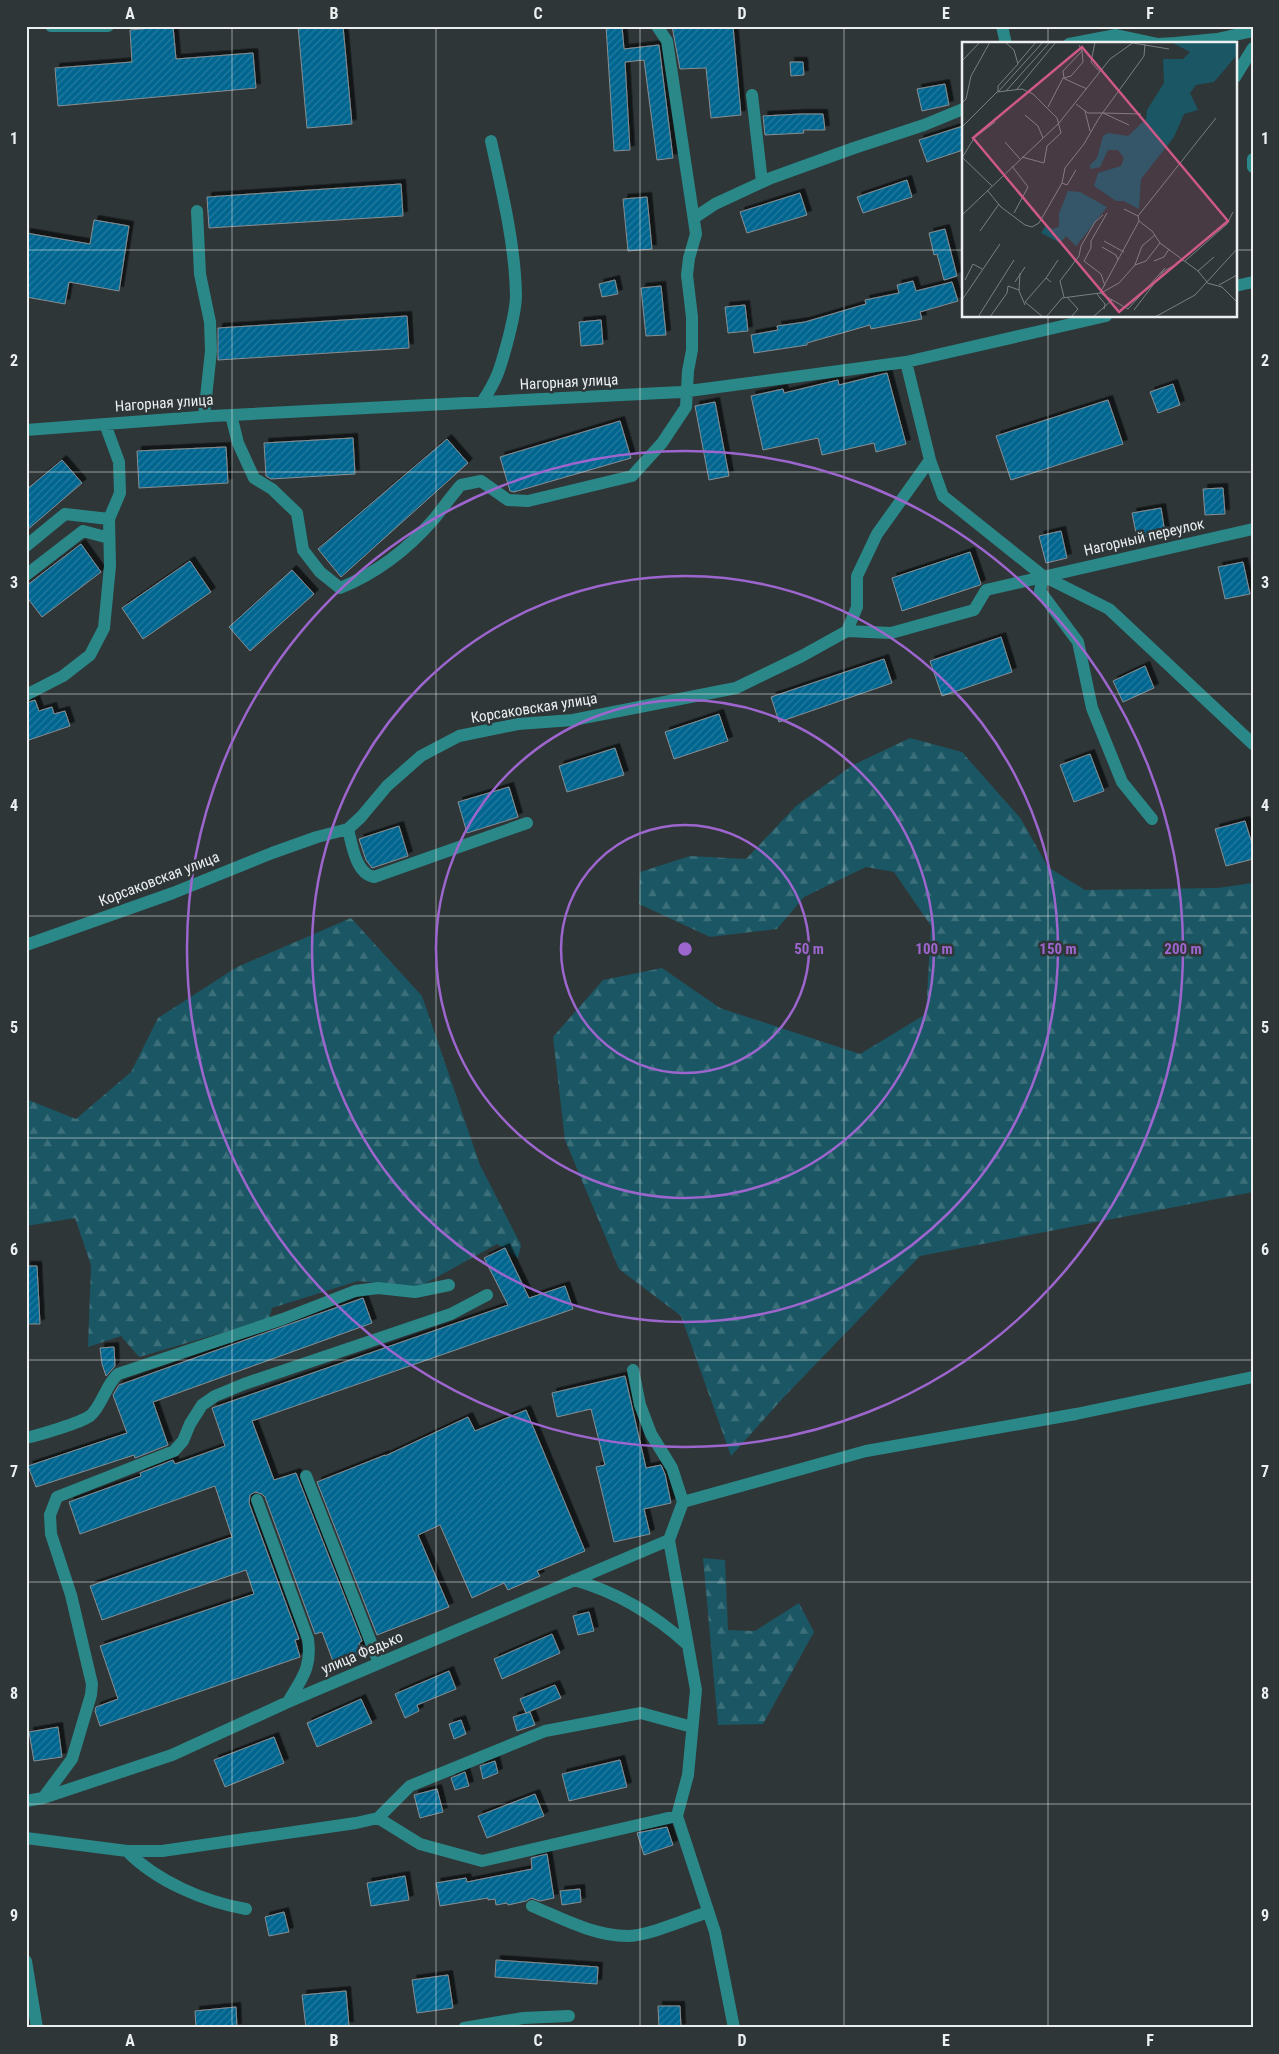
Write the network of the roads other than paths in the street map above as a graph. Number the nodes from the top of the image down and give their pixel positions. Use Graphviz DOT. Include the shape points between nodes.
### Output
graph roads {
  1 [pos="51,26"];
  2 [pos="108,26"];
  3 [pos="657,26"];
  4 [pos="1002,26"];
  5 [pos="1253,31"];
  6 [pos="1006,42"];
  7 [pos="1079,42"];
  8 [pos="1149,42"];
  9 [pos="1185,42"];
  10 [pos="1253,48"];
  11 [pos="1236,75"];
  12 [pos="752,95"];
  13 [pos="962,109"];
  14 [pos="491,141"];
  15 [pos="1253,159"];
  16 [pos="1253,167"];
  17 [pos="762,182"];
  18 [pos="197,211"];
  19 [pos="694,218"];
  20 [pos="1253,282"];
  21 [pos="1236,286"];
  22 [pos="1091,318"];
  23 [pos="1068,321"];
  24 [pos="906,362"];
  25 [pos="688,392"];
  26 [pos="482,402"];
  27 [pos="230,415"];
  28 [pos="204,416"];
  29 [pos="105,424"];
  30 [pos="26,430"];
  31 [pos="930,460"];
  32 [pos="109,519"];
  33 [pos="1253,529"];
  34 [pos="110,538"];
  35 [pos="26,546"];
  36 [pos="26,575"];
  37 [pos="1042,576"];
  38 [pos="847,631"];
  39 [pos="26,695"];
  40 [pos="1253,744"];
  41 [pos="1152,819"];
  42 [pos="527,823"];
  43 [pos="348,829"];
  44 [pos="26,945"];
  45 [pos="450,1285"];
  46 [pos="487,1295"];
  47 [pos="633,1370"];
  48 [pos="1253,1377"];
  49 [pos="26,1438"];
  50 [pos="306,1476"];
  51 [pos="257,1500"];
  52 [pos="683,1502"];
  53 [pos="669,1540"];
  54 [pos="574,1580"];
  55 [pos="688,1645"];
  56 [pos="379,1664"];
  57 [pos="288,1702"];
  58 [pos="692,1727"];
  59 [pos="43,1798"];
  60 [pos="26,1801"];
  61 [pos="677,1816"];
  62 [pos="378,1818"];
  63 [pos="26,1838"];
  64 [pos="127,1851"];
  65 [pos="532,1906"];
  66 [pos="246,1909"];
  67 [pos="708,1912"];
  68 [pos="26,1961"];
  69 [pos="569,2016"];
  70 [pos="492,2024"];
  71 [pos="37,2028"];
  72 [pos="464,2028"];
  73 [pos="506,2028"];
  74 [pos="734,2028"];
  1 -- 2 [label="street"];
  3 -- 19 [label="street" via="667,41"];
  4 -- 6 [label="street"];
  5 -- 9 [label="street"];
  7 -- 8 [label="street" via="1116,35"];
  10 -- 11 [label="street"];
  12 -- 17 [label="street"];
  13 -- 17 [label="street"];
  14 -- 26 [label="street" via="504,201 516,295 502,366"];
  15 -- 16 [label="street"];
  17 -- 19 [label="street" via="715,204"];
  18 -- 28 [label="street" via="200,274 210,322 211,351"];
  19 -- 25 [label="street" via="696,234 687,275 692,317"];
  20 -- 21 [label="street"];
  22 -- 23 [label="street, Нагорная улица"];
  23 -- 24 [label="street, Нагорная улица"];
  24 -- 25 [label="street, Нагорная улица"];
  24 -- 31 [label="street"];
  25 -- 26 [label="street, Нагорная улица"];
  25 -- 27 [label="street" via="686,407 662,443 632,476 528,501 508,500 481,481 461,485 402,552 359,580 340,588 320,572 303,550 297,513 272,489 254,478"];
  26 -- 27 [label="street, Нагорная улица"];
  27 -- 28 [label="street, Нагорная улица"];
  28 -- 29 [label="street, Нагорная улица"];
  29 -- 30 [label="street, Нагорная улица"];
  29 -- 32 [label="street" via="119,462 120,492"];
  31 -- 37 [label="street" via="943,496"];
  31 -- 38 [label="street" via="873,542 857,576 857,607"];
  32 -- 34 [label="street"];
  32 -- 35 [label="street" via="65,514"];
  33 -- 37 [label="street, Нагорный переулок"];
  34 -- 36 [label="street" via="83,531"];
  34 -- 39 [label="street" via="104,628 90,655 63,676"];
  37 -- 38 [label="street, Нагорный переулок" via="986,590 974,610 891,633"];
  37 -- 40 [label="street" via="1109,609"];
  37 -- 41 [label="street" via="1040,591 1078,642 1092,708 1122,782"];
  38 -- 43 [label="street, Корсаковская улица" via="736,688 573,720 518,724 459,736 421,756 387,786"];
  42 -- 43 [label="street" via="374,877 361,871"];
  43 -- 44 [label="street, Корсаковская улица" via="272,852 173,893"];
  45 -- 49 [label="street" via="415,1292 378,1288 355,1291 283,1319 118,1374 89,1416"];
  46 -- 59 [label="street" via="451,1314 215,1396 202,1405 174,1451 56,1497 50,1515 51,1534 71,1595 92,1684 72,1759"];
  47 -- 52 [label="street" via="640,1405 651,1434 672,1468"];
  48 -- 52 [label="street" via="1076,1414 866,1451"];
  50 -- 56 [label="street"];
  51 -- 57 [label="street" via="310,1652 309,1665"];
  52 -- 53 [label="street"];
  53 -- 54 [label="street, улица Федько"];
  53 -- 55 [label="street"];
  54 -- 55 [label="street" via="645,1611"];
  54 -- 56 [label="street, улица Федько"];
  55 -- 58 [label="street" via="696,1690"];
  56 -- 57 [label="street, улица Федько"];
  57 -- 59 [label="street, улица Федько" via="172,1755"];
  58 -- 61 [label="street" via="688,1775"];
  58 -- 62 [label="street" via="642,1713 545,1731 410,1786"];
  59 -- 60 [label="street, улица Федько"];
  61 -- 62 [label="street" via="482,1862 420,1844"];
  61 -- 67 [label="street"];
  62 -- 64 [label="street" via="162,1851"];
  63 -- 64 [label="street"];
  64 -- 66 [label="street" via="152,1872 192,1893 210,1901"];
  65 -- 67 [label="street" via="576,1924 628,1936"];
  67 -- 74 [label="street"];
  68 -- 71 [label="street"];
  69 -- 70 [label="street" via="523,2018"];
  70 -- 72 [label="street"];
  70 -- 73 [label="street"];
}
